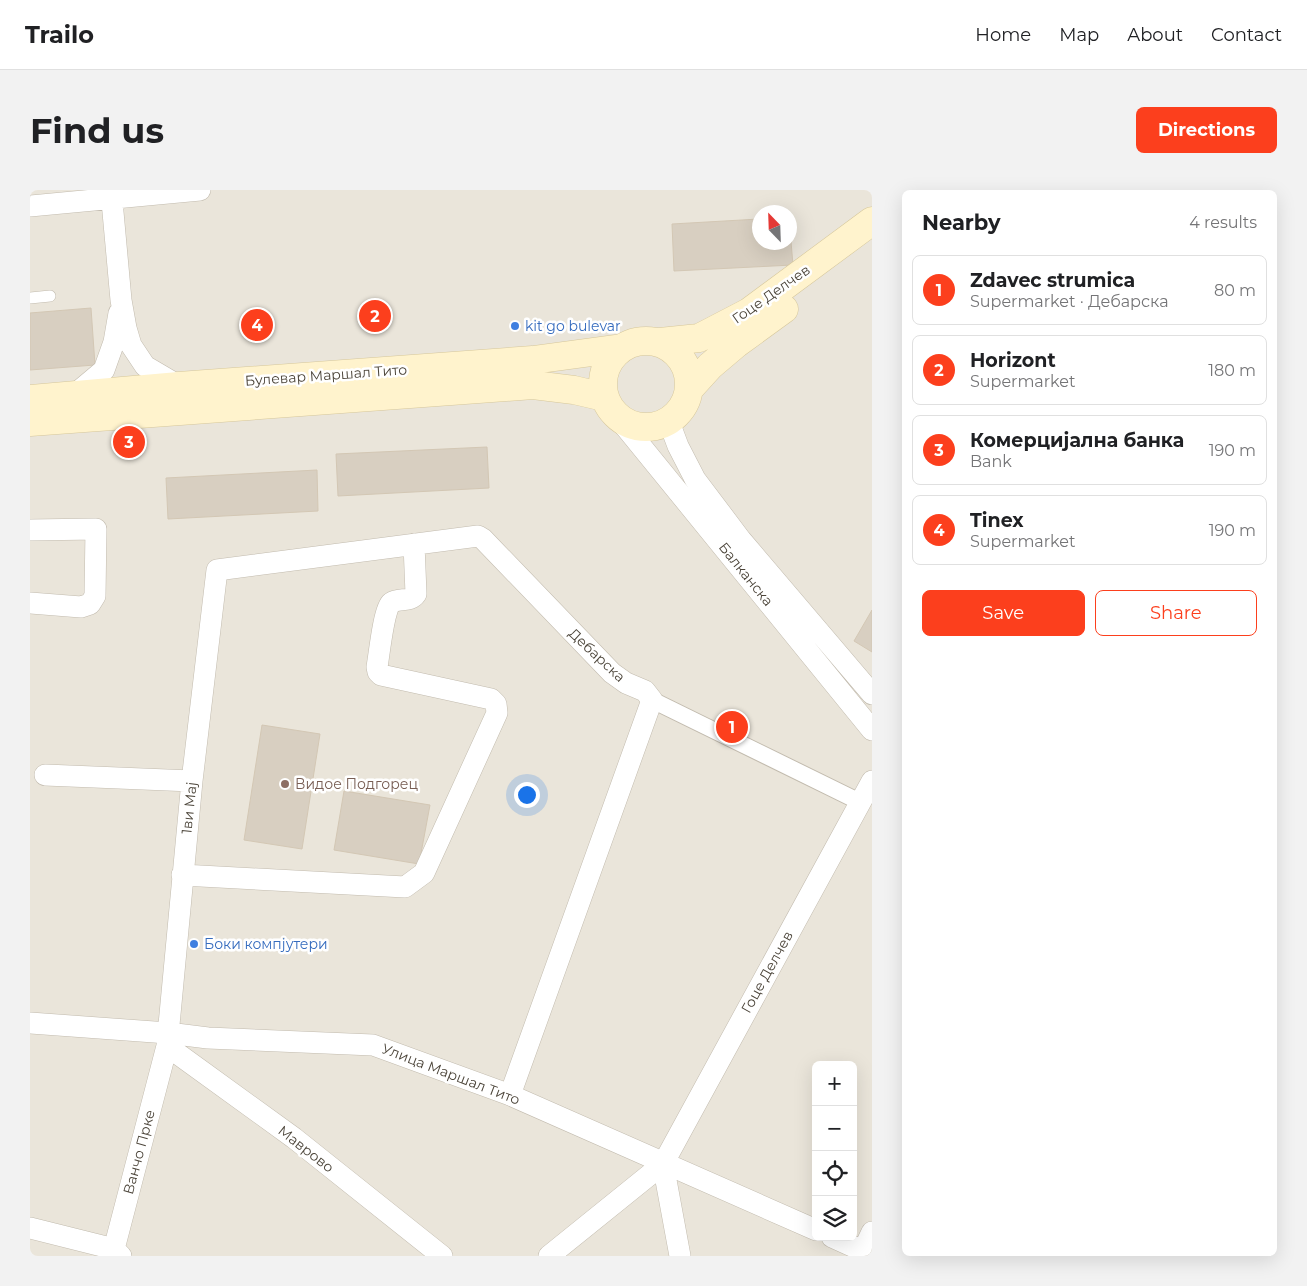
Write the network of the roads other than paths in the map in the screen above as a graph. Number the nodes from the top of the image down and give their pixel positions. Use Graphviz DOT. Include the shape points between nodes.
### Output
graph roads {
  1 [pos="200,190"];
  2 [pos="111,194"];
  3 [pos="30,206"];
  4 [pos="872,221"];
  5 [pos="872,243"];
  6 [pos="50,296"];
  7 [pos="30,298"];
  8 [pos="121,300"];
  9 [pos="660,342"];
  10 [pos="622,348"];
  11 [pos="179,386"];
  12 [pos="690,388"];
  13 [pos="73,396"];
  14 [pos="30,399"];
  15 [pos="612,408"];
  16 [pos="30,422"];
  17 [pos="669,422"];
  18 [pos="30,530"];
  19 [pos="414,544"];
  20 [pos="218,570"];
  21 [pos="30,603"];
  22 [pos="872,694"];
  23 [pos="652,700"];
  24 [pos="872,730"];
  25 [pos="45,775"];
  26 [pos="192,781"];
  27 [pos="872,781"];
  28 [pos="860,802"];
  29 [pos="182,875"];
  30 [pos="30,1023"];
  31 [pos="168,1040"];
  32 [pos="510,1095"];
  33 [pos="663,1164"];
  34 [pos="30,1228"];
  35 [pos="812,1228"];
  36 [pos="845,1241"];
  37 [pos="868,1248"];
  38 [pos="115,1254"];
  39 [pos="442,1256"];
  40 [pos="549,1256"];
  41 [pos="680,1256"];
  1 -- 2 [label="street"];
  2 -- 3 [label="street"];
  2 -- 8 [label="street"];
  4 -- 9 [label="main road, Гоце Делчев" via="749,312 698,338"];
  5 -- 12 [label="main road, Гоце Делчев" via="736,344"];
  6 -- 7 [label="lane"];
  8 -- 11 [label="street" via="134,350 145,366"];
  8 -- 13 [label="street" via="114,342 104,370"];
  9 -- 10 [label="main road" via="645,340"];
  9 -- 12 [label="main road" via="674,350 684,362"];
  10 -- 11 [label="main road, Булевар Маршал Тито" via="533,360"];
  10 -- 15 [label="main road" via="612,356 603,379"];
  11 -- 13 [label="main road, Булевар Маршал Тито"];
  12 -- 17 [label="main road" via="680,412"];
  13 -- 14 [label="main road, Булевар Маршал Тито"];
  15 -- 16 [label="main road, Булевар Маршал Тито" via="574,390 533,385"];
  15 -- 17 [label="main road" via="631,425 648,428"];
  15 -- 24 [label="street, Балканска"];
  17 -- 22 [label="street, Балканска" via="690,470 740,540"];
  18 -- 21 [label="street" via="96,529 95,596 90,604 81,607"];
  19 -- 20 [label="street, Дебарска"];
  19 -- 23 [label="street, Дебарска" via="478,536 612,673 626,684 645,691"];
  19 -- 29 [label="street" via="416,594 410,599 394,601 386,608 378,672 491,699 496,704 497,713 424,873 405,887"];
  20 -- 26 [label="street, 1ви Мај"];
  23 -- 28 [label="street"];
  23 -- 32 [label="street"];
  25 -- 26 [label="street"];
  26 -- 29 [label="street, 1ви Мај"];
  27 -- 28 [label="street, Гоце Делчев"];
  28 -- 33 [label="street, Гоце Делчев"];
  29 -- 31 [label="street, 1ви Мај"];
  30 -- 31 [label="street, Улица Маршал Тито"];
  31 -- 32 [label="street, Улица Маршал Тито" via="208,1038 373,1045"];
  31 -- 38 [label="street, Ванчо Прке"];
  31 -- 39 [label="street, Маврово"];
  32 -- 33 [label="street, Улица Маршал Тито"];
  33 -- 35 [label="street, Улица Маршал Тито"];
  33 -- 40 [label="street"];
  33 -- 41 [label="street"];
  34 -- 38 [label="street"];
  36 -- 37 [label="street"];
}
